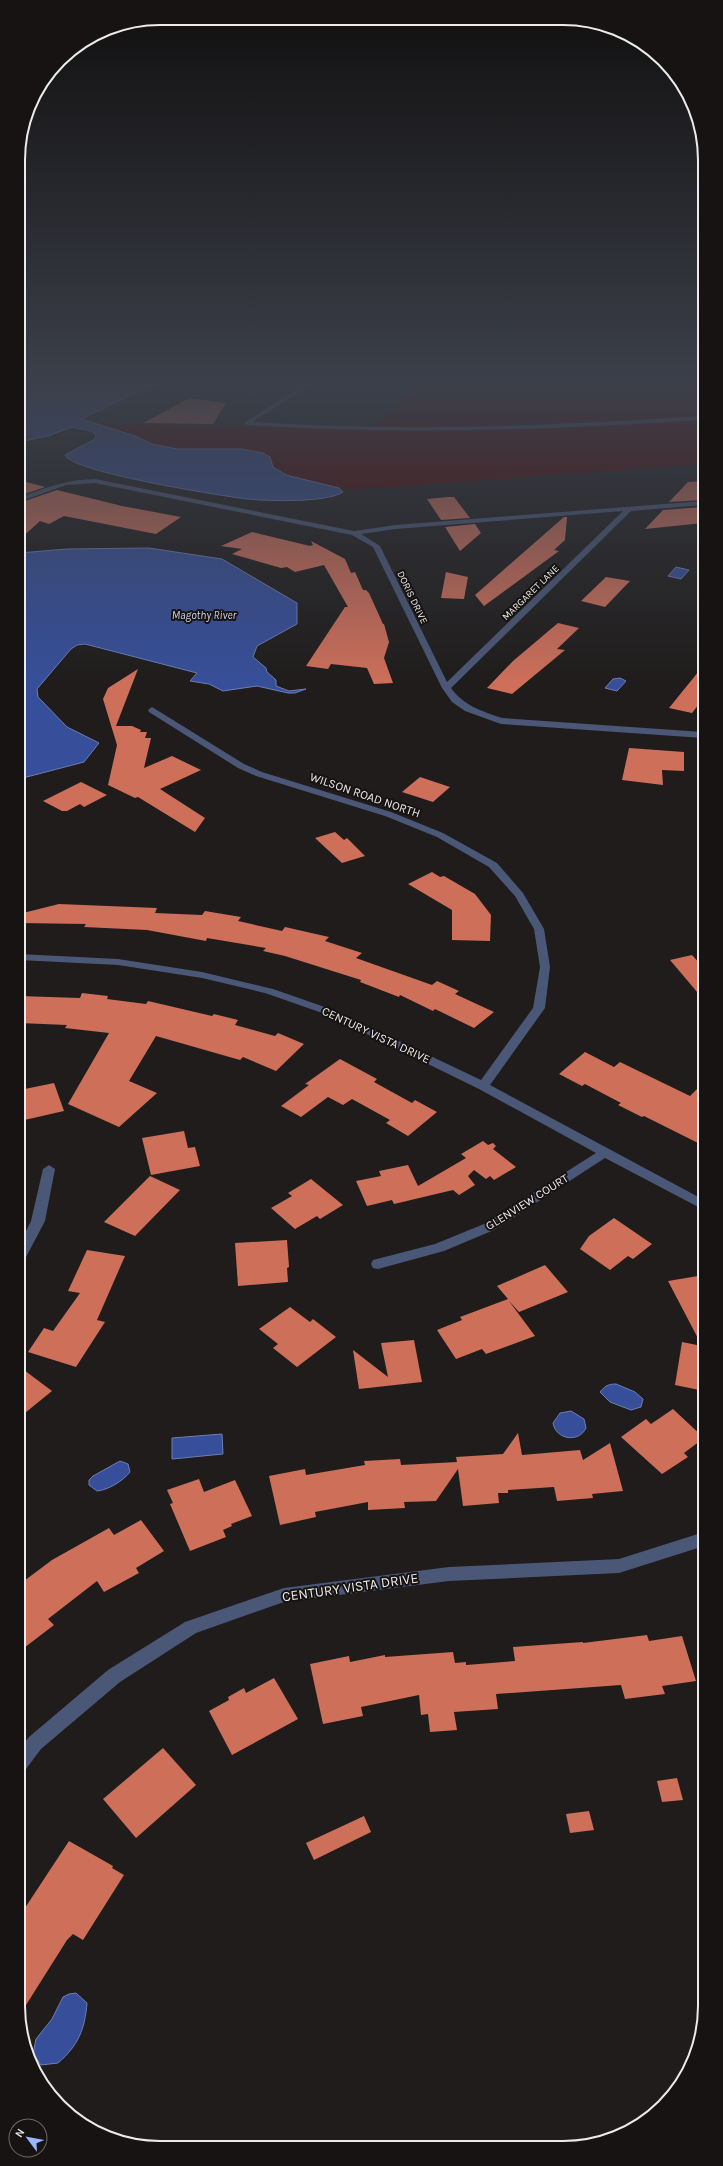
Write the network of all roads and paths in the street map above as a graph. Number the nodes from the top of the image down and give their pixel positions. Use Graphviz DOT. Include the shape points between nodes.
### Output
graph roads {
  1 [pos="71,482"];
  2 [pos="100,482"];
  3 [pos="25,498"];
  4 [pos="698,503"];
  5 [pos="628,510"];
  6 [pos="354,533"];
  7 [pos="446,688"];
  8 [pos="152,710"];
  9 [pos="698,735"];
  10 [pos="25,957"];
  11 [pos="483,1086"];
  12 [pos="604,1153"];
  13 [pos="49,1169"];
  14 [pos="698,1203"];
  15 [pos="25,1246"];
  16 [pos="378,1264"];
  17 [pos="698,1541"];
  18 [pos="25,1756"];
  1 -- 3 [label="street, DORIS DRIVE"];
  2 -- 6 [label="street, DORIS DRIVE"];
  4 -- 5 [label="street"];
  5 -- 6 [label="street" via="396,527"];
  5 -- 7 [label="street, MARGARET LANE"];
  6 -- 7 [label="street, DORIS DRIVE" via="376,546"];
  7 -- 9 [label="street, DORIS DRIVE" via="455,700 468,709 501,721"];
  8 -- 11 [label="street, WILSON ROAD NORTH" via="253,771 388,814 440,835 493,865 519,896 540,929 545,967 540,1008"];
  10 -- 11 [label="street, CENTURY VISTA DRIVE" via="118,962 202,975 269,991 332,1013"];
  11 -- 12 [label="street, CENTURY VISTA DRIVE"];
  12 -- 14 [label="street, CENTURY VISTA DRIVE"];
  12 -- 16 [label="street, GLENVIEW COURT" via="489,1228 439,1248"];
  13 -- 15 [label="street" via="38,1221"];
  17 -- 18 [label="street, CENTURY VISTA DRIVE" via="619,1566 449,1574 284,1595 191,1627 114,1676 35,1743"];
}
